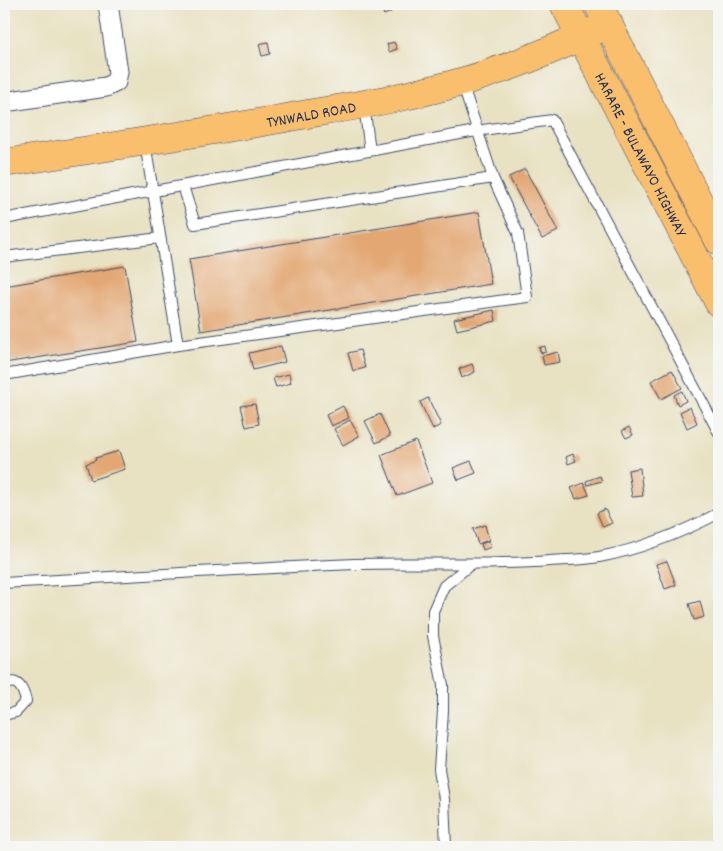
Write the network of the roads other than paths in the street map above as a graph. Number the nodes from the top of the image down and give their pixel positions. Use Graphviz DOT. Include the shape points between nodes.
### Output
graph roads {
  1 [pos="108,4"];
  2 [pos="564,4"];
  3 [pos="603,14"];
  4 [pos="582,36"];
  5 [pos="461,82"];
  6 [pos="4,102"];
  7 [pos="364,104"];
  8 [pos="476,131"];
  9 [pos="145,142"];
  10 [pos="370,151"];
  11 [pos="4,163"];
  12 [pos="493,178"];
  13 [pos="183,186"];
  14 [pos="152,192"];
  15 [pos="4,219"];
  16 [pos="160,238"];
  17 [pos="719,241"];
  18 [pos="4,257"];
  19 [pos="719,303"];
  20 [pos="178,345"];
  21 [pos="4,374"];
  22 [pos="719,433"];
  23 [pos="719,514"];
  24 [pos="472,564"];
  25 [pos="4,583"];
  26 [pos="4,685"];
  27 [pos="4,715"];
  28 [pos="446,847"];
  1 -- 6 [label="street" via="118,72 116,82 106,87"];
  2 -- 4 [label="main road, HARARE - BULAWAYO HIGHWAY"];
  3 -- 4 [label="main road, TYNWALD ROAD"];
  3 -- 17 [label="main road, HARARE - BULAWAYO HIGHWAY"];
  4 -- 5 [label="main road, TYNWALD ROAD" via="501,70"];
  4 -- 19 [label="main road, HARARE - BULAWAYO HIGHWAY"];
  5 -- 7 [label="main road, TYNWALD ROAD"];
  5 -- 8 [label="lane"];
  7 -- 9 [label="main road, TYNWALD ROAD"];
  7 -- 10 [label="lane"];
  8 -- 10 [label="lane"];
  8 -- 12 [label="lane"];
  8 -- 22 [label="lane" via="552,120"];
  9 -- 11 [label="main road, TYNWALD ROAD"];
  9 -- 14 [label="lane"];
  10 -- 13 [label="lane"];
  12 -- 13 [label="lane" via="195,224"];
  12 -- 20 [label="lane" via="518,233 527,297"];
  13 -- 14 [label="lane"];
  14 -- 15 [label="lane"];
  14 -- 16 [label="lane"];
  16 -- 18 [label="lane"];
  16 -- 20 [label="lane"];
  20 -- 21 [label="lane"];
  23 -- 24 [label="lane" via="645,546 598,558"];
  24 -- 25 [label="lane" via="420,562 308,566"];
  24 -- 28 [label="lane" via="444,586 433,611 435,645 443,685 439,768"];
  26 -- 27 [label="lane" via="16,683 23,689 26,701 16,712"];
}
